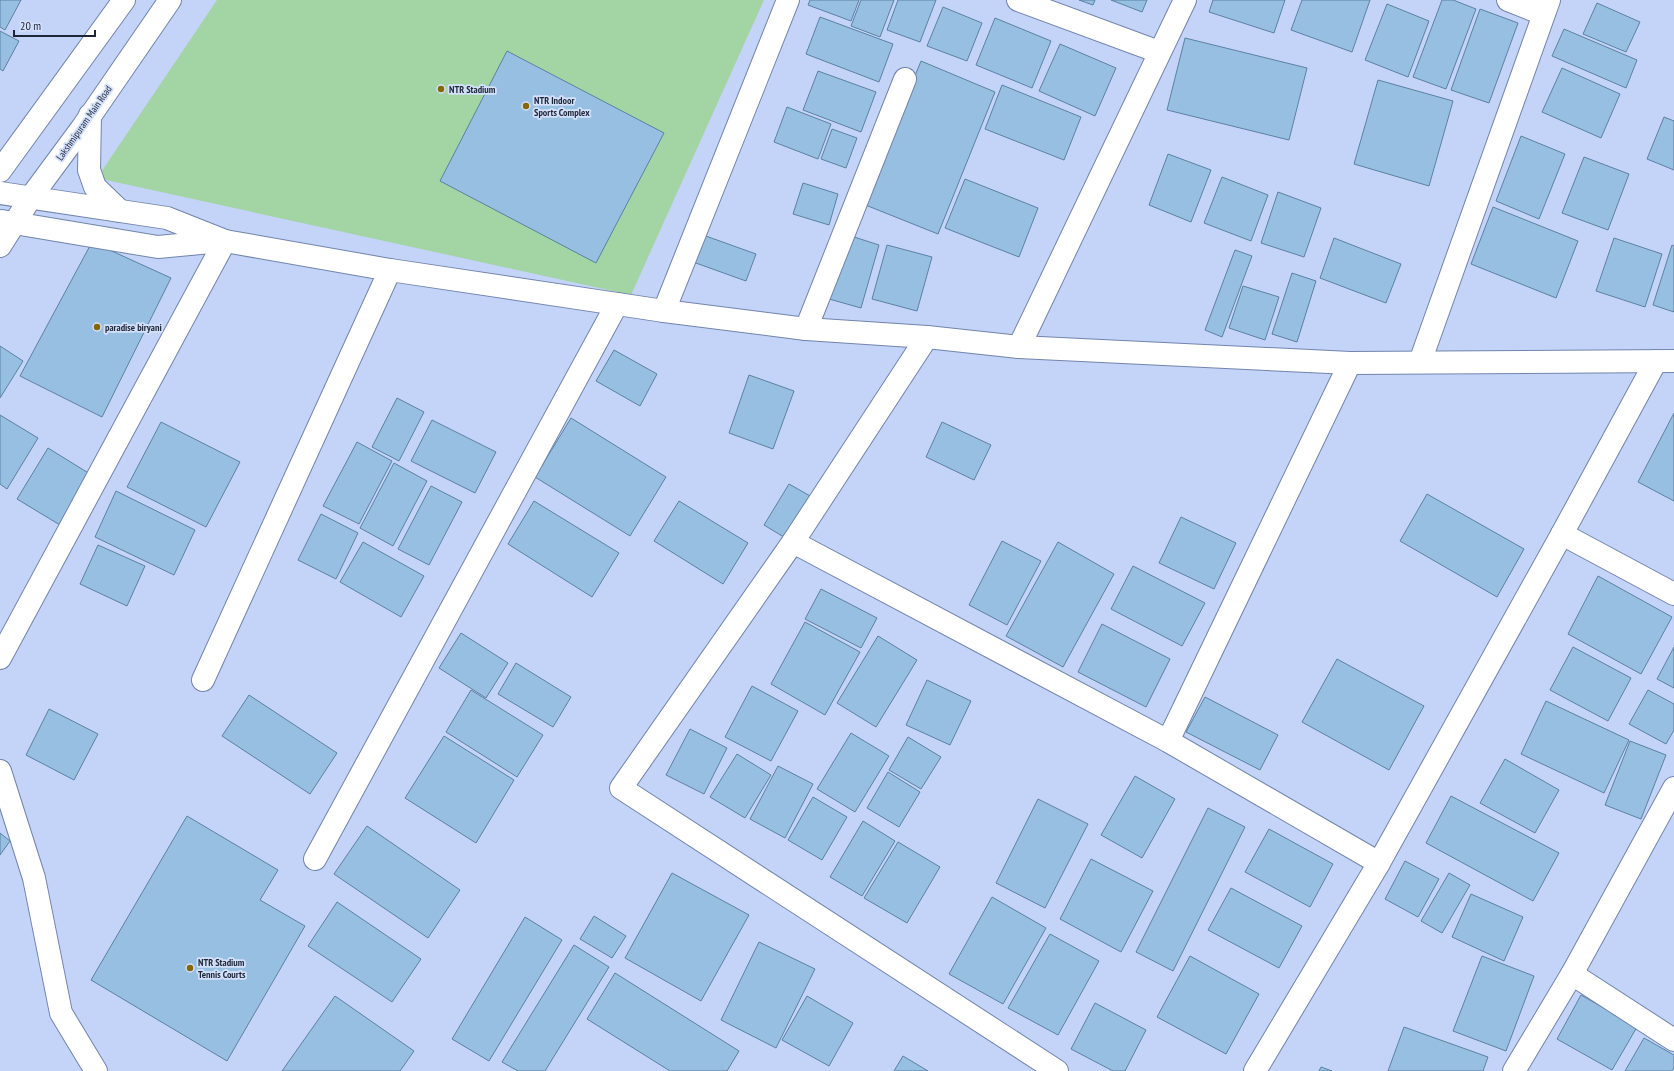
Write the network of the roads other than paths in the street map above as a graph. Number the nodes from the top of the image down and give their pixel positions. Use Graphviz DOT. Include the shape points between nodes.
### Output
graph roads {
  1 [pos="124,0"];
  2 [pos="170,0"];
  3 [pos="788,0"];
  4 [pos="1018,0"];
  5 [pos="1185,0"];
  6 [pos="1508,0"];
  7 [pos="1546,7"];
  8 [pos="1159,52"];
  9 [pos="905,79"];
  10 [pos="90,115"];
  11 [pos="0,171"];
  12 [pos="0,193"];
  13 [pos="30,197"];
  14 [pos="120,211"];
  15 [pos="8,222"];
  16 [pos="225,240"];
  17 [pos="0,246"];
  18 [pos="390,270"];
  19 [pos="617,304"];
  20 [pos="664,311"];
  21 [pos="806,329"];
  22 [pos="927,337"];
  23 [pos="1018,347"];
  24 [pos="1665,361"];
  25 [pos="1350,362"];
  26 [pos="1420,362"];
  27 [pos="1562,534"];
  28 [pos="793,542"];
  29 [pos="1674,594"];
  30 [pos="0,658"];
  31 [pos="203,680"];
  32 [pos="1168,741"];
  33 [pos="0,771"];
  34 [pos="1674,788"];
  35 [pos="315,859"];
  36 [pos="1380,863"];
  37 [pos="1572,974"];
  38 [pos="1674,1040"];
  39 [pos="96,1071"];
  40 [pos="1057,1071"];
  41 [pos="1254,1071"];
  42 [pos="1514,1071"];
  1 -- 11 [label="street"];
  2 -- 10 [label="street, Lakshmipuram Main Road"];
  3 -- 20 [label="street"];
  4 -- 8 [label="street"];
  5 -- 8 [label="street"];
  6 -- 7 [label="street"];
  7 -- 26 [label="street"];
  8 -- 23 [label="street"];
  9 -- 21 [label="street"];
  10 -- 13 [label="street, Lakshmipuram Main Road"];
  10 -- 14 [label="street" via="89,170 95,187"];
  12 -- 13 [label="street"];
  13 -- 14 [label="street"];
  13 -- 15 [label="street, Lakshmipuram Main Road"];
  14 -- 16 [label="street" via="167,218"];
  15 -- 16 [label="street" via="158,247"];
  15 -- 17 [label="street, Lakshmipuram Main Road"];
  16 -- 18 [label="street"];
  16 -- 30 [label="street"];
  18 -- 19 [label="street"];
  18 -- 31 [label="street"];
  19 -- 20 [label="street"];
  19 -- 35 [label="street"];
  20 -- 21 [label="street"];
  21 -- 22 [label="street"];
  22 -- 23 [label="street"];
  22 -- 28 [label="street"];
  23 -- 25 [label="street"];
  24 -- 26 [label="street"];
  24 -- 27 [label="street"];
  25 -- 26 [label="street"];
  25 -- 32 [label="street"];
  27 -- 29 [label="street"];
  27 -- 36 [label="street"];
  28 -- 32 [label="street"];
  28 -- 40 [label="street" via="621,788"];
  32 -- 36 [label="street"];
  33 -- 39 [label="street" via="34,878 61,1013"];
  34 -- 37 [label="street"];
  36 -- 41 [label="street"];
  37 -- 38 [label="street"];
  37 -- 42 [label="street"];
}
